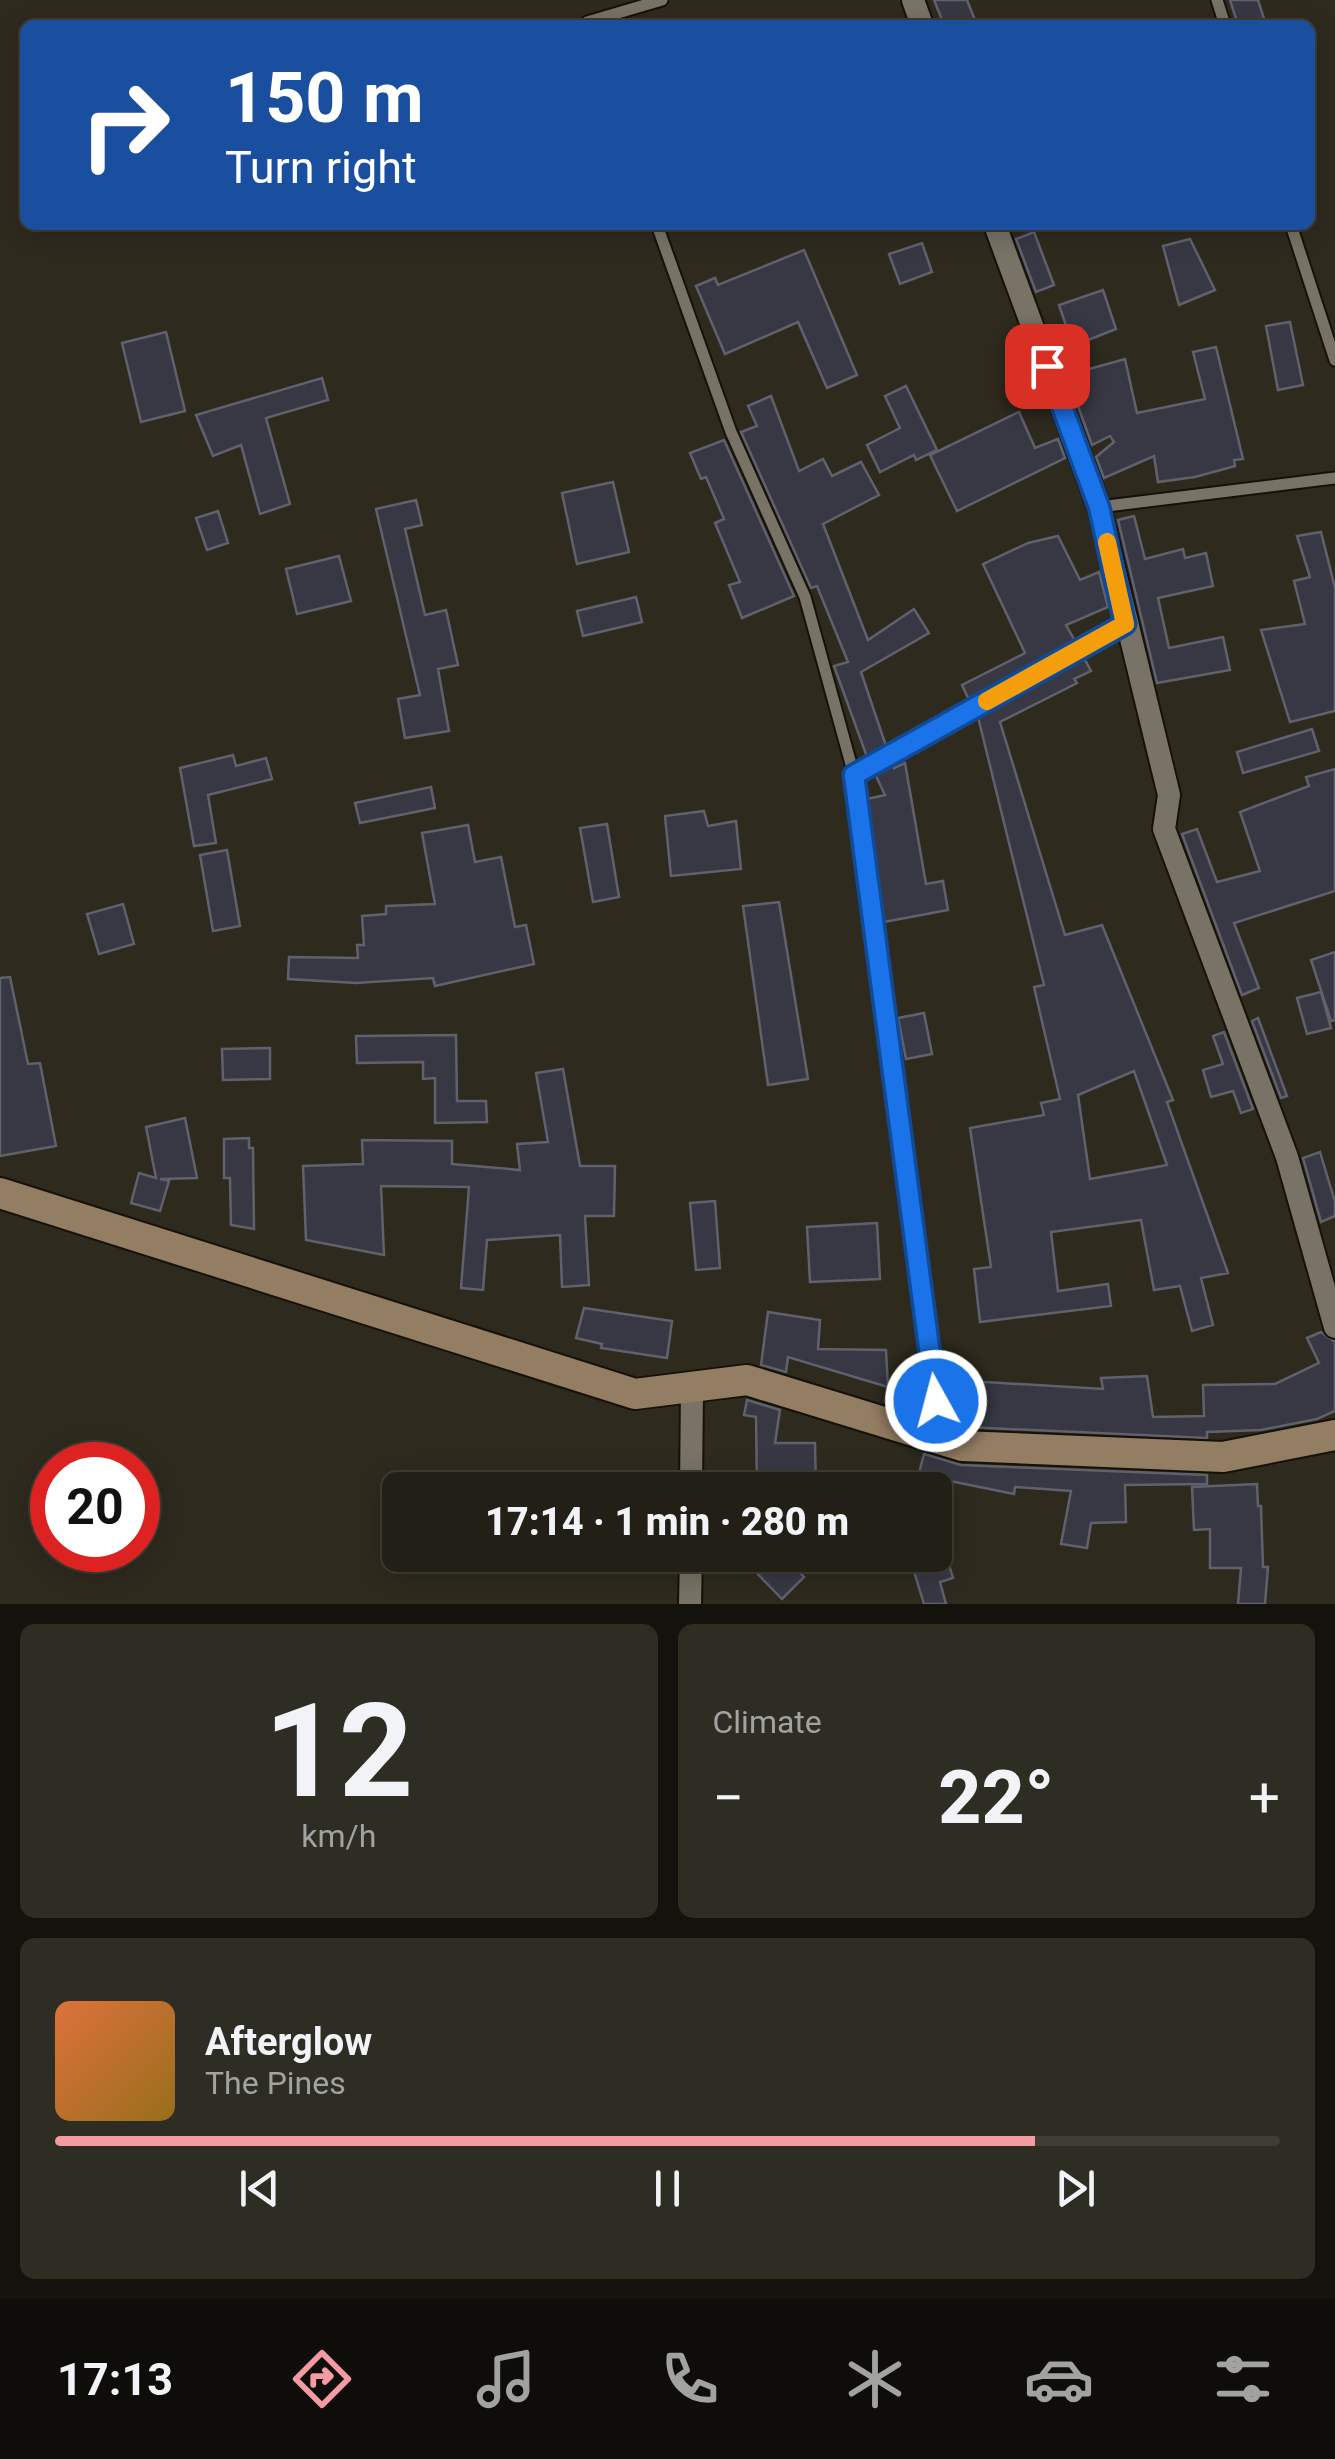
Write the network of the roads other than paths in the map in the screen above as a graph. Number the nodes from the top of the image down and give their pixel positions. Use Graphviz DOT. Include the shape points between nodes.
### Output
graph roads {
  1 [pos="662,0"];
  2 [pos="593,20"];
  3 [pos="660,230"];
  4 [pos="998,230"];
  5 [pos="1293,230"];
  6 [pos="1335,360"];
  7 [pos="1335,478"];
  8 [pos="1099,507"];
  9 [pos="1125,624"];
  10 [pos="854,775"];
  11 [pos="0,1193"];
  12 [pos="1335,1327"];
  13 [pos="692,1387"];
  14 [pos="1335,1434"];
  15 [pos="941,1440"];
  16 [pos="691,1472"];
  17 [pos="691,1572"];
  18 [pos="690,1604"];
  1 -- 2 [label="lane"];
  3 -- 10 [label="lane" via="731,432 805,597"];
  4 -- 8 [label="street"];
  5 -- 6 [label="lane"];
  7 -- 8 [label="lane"];
  8 -- 9 [label="street"];
  9 -- 10 [label="lane"];
  9 -- 12 [label="street" via="1169,795 1164,829 1288,1157"];
  10 -- 15 [label="lane"];
  11 -- 13 [label="street" via="634,1394"];
  13 -- 15 [label="street" via="747,1380"];
  13 -- 16 [label="street"];
  14 -- 15 [label="street" via="1222,1458"];
  17 -- 18 [label="street"];
}
